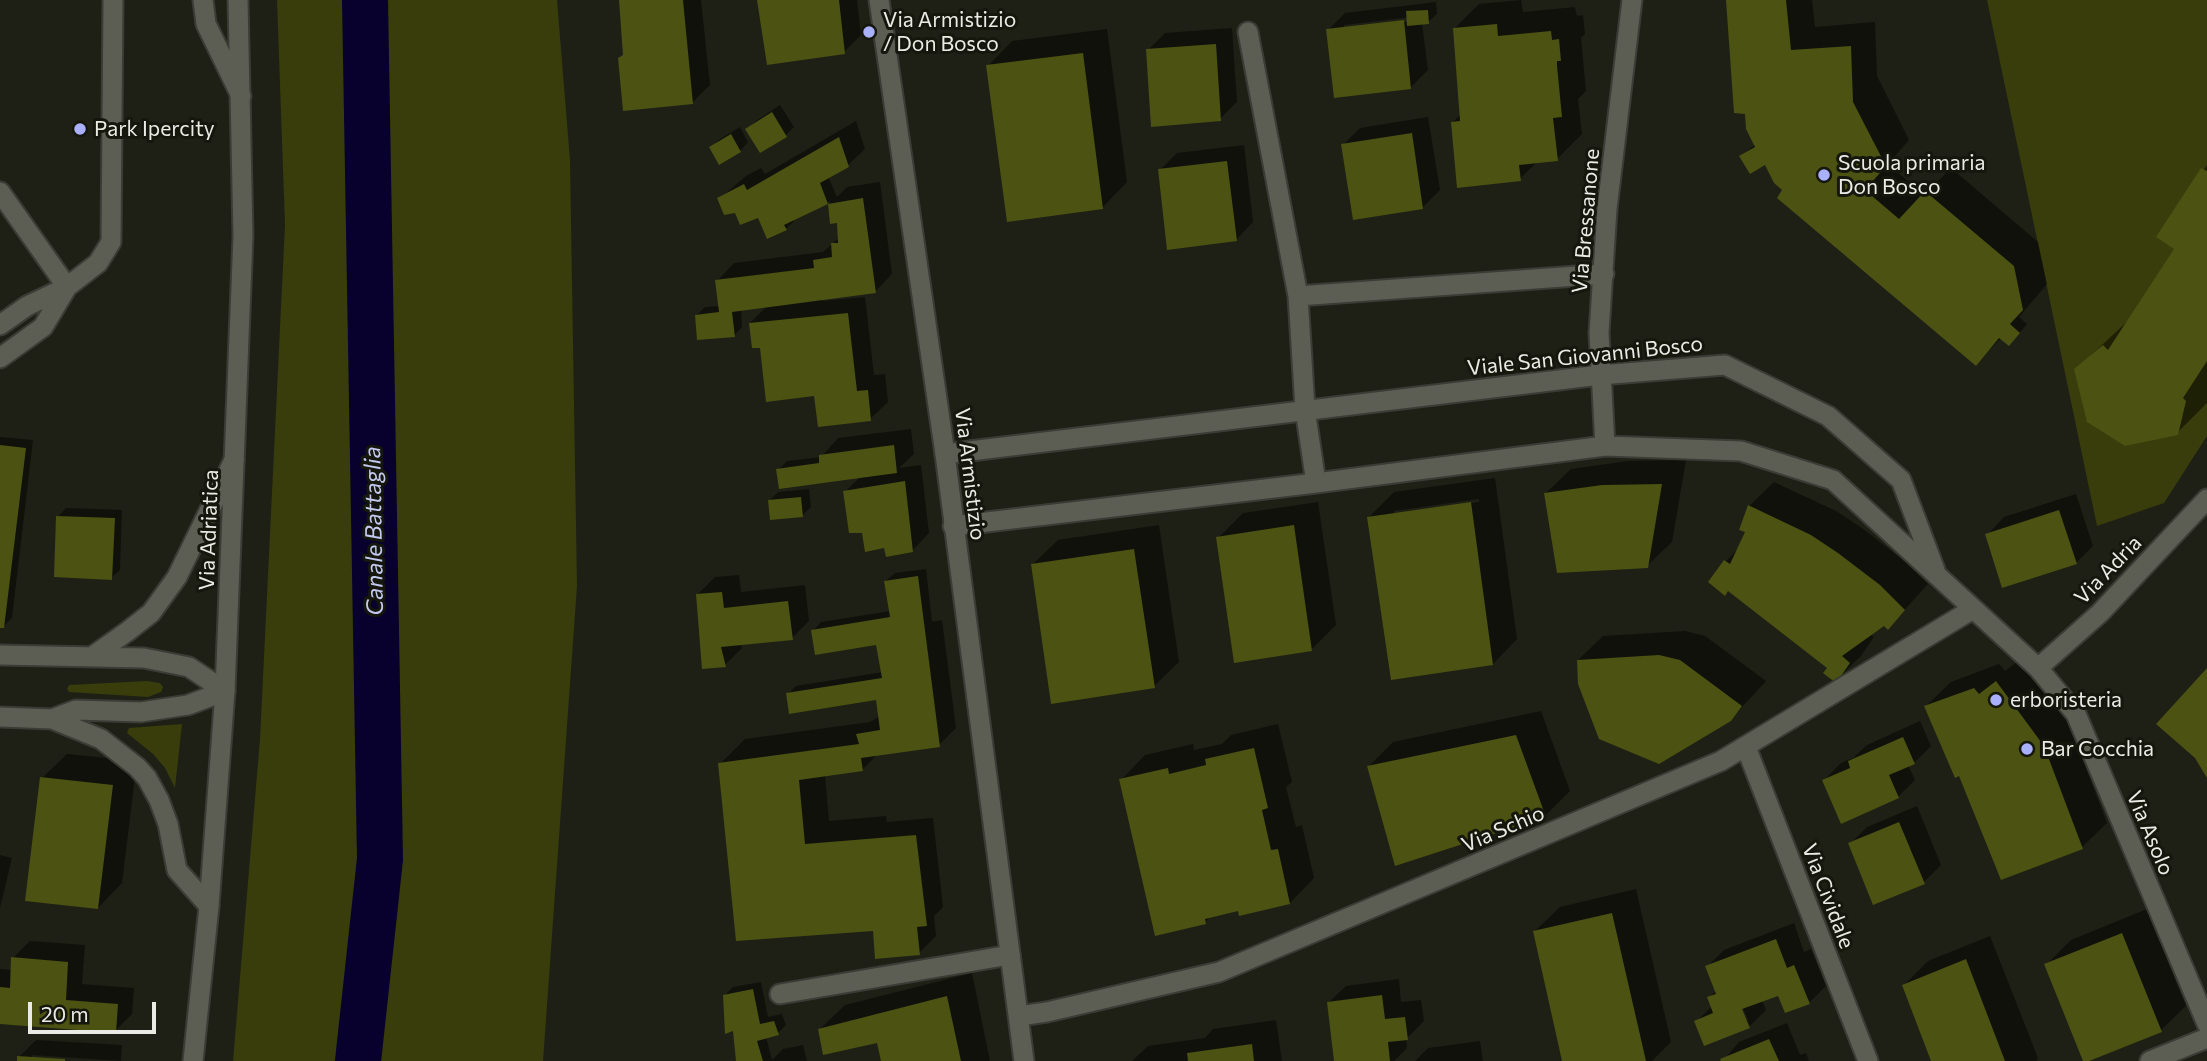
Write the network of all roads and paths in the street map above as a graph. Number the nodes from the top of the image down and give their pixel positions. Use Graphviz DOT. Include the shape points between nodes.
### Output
graph roads {
  1 [pos="113,0"];
  2 [pos="203,0"];
  3 [pos="238,0"];
  4 [pos="879,0"];
  5 [pos="1632,0"];
  6 [pos="1248,32"];
  7 [pos="241,96"];
  8 [pos="0,192"];
  9 [pos="1604,274"];
  10 [pos="67,287"];
  11 [pos="1298,296"];
  12 [pos="0,325"];
  13 [pos="0,358"];
  14 [pos="1600,375"];
  15 [pos="1306,409"];
  16 [pos="1605,446"];
  17 [pos="945,454"];
  18 [pos="235,459"];
  19 [pos="1316,484"];
  20 [pos="2207,499"];
  21 [pos="953,526"];
  22 [pos="1936,574"];
  23 [pos="1973,608"];
  24 [pos="0,655"];
  25 [pos="93,656"];
  26 [pos="2038,668"];
  27 [pos="225,691"];
  28 [pos="0,717"];
  29 [pos="52,719"];
  30 [pos="1746,747"];
  31 [pos="209,906"];
  32 [pos="1010,955"];
  33 [pos="780,994"];
  34 [pos="1018,1016"];
  35 [pos="2207,1024"];
  36 [pos="2207,1038"];
  37 [pos="193,1061"];
  38 [pos="1024,1061"];
  39 [pos="1868,1061"];
  40 [pos="2150,1061"];
  1 -- 10 [label="street" via="111,242 98,263"];
  2 -- 7 [label="street" via="206,24"];
  3 -- 7 [label="street, Via Adriatica"];
  4 -- 17 [label="street, Via Armistizio"];
  5 -- 9 [label="street, Via Bressanone" via="1607,209"];
  6 -- 11 [label="street"];
  7 -- 18 [label="street, Via Adriatica" via="243,236"];
  8 -- 10 [label="street"];
  9 -- 11 [label="street"];
  9 -- 14 [label="street, Via Bressanone"];
  10 -- 12 [label="street"];
  10 -- 13 [label="street" via="43,327"];
  11 -- 15 [label="street"];
  14 -- 15 [label="street, Viale San Giovanni Bosco"];
  14 -- 16 [label="street, Via Bressanone"];
  14 -- 22 [label="street, Viale San Giovanni Bosco" via="1725,365 1828,416 1901,480"];
  15 -- 17 [label="street, Viale San Giovanni Bosco"];
  15 -- 19 [label="street"];
  16 -- 19 [label="street, Viale San Giovanni Bosco"];
  16 -- 22 [label="street, Viale San Giovanni Bosco" via="1741,452 1833,480"];
  17 -- 21 [label="street, Via Armistizio"];
  18 -- 25 [label="street" via="177,577 159,602"];
  18 -- 27 [label="street, Via Adriatica"];
  19 -- 21 [label="street, Viale San Giovanni Bosco"];
  20 -- 26 [label="street, Via Adria" via="2100,613"];
  21 -- 32 [label="street, Via Armistizio"];
  22 -- 23 [label="street, Viale San Giovanni Bosco"];
  23 -- 26 [label="street, Viale San Giovanni Bosco"];
  23 -- 30 [label="street, Via Schio"];
  24 -- 25 [label="street"];
  25 -- 27 [label="street" via="144,658 189,667"];
  26 -- 35 [label="street, Via Asolo" via="2076,714"];
  27 -- 29 [label="street" via="188,705 141,712 76,710"];
  27 -- 31 [label="street, Via Adriatica"];
  28 -- 29 [label="street"];
  29 -- 31 [label="street" via="102,739 147,778 168,824 177,870"];
  30 -- 34 [label="street, Via Schio" via="1219,972"];
  30 -- 39 [label="street, Via Cividale"];
  31 -- 37 [label="street, Via Adriatica"];
  32 -- 33 [label="street"];
  32 -- 34 [label="street, Via Armistizio"];
  34 -- 38 [label="street, Via Armistizio"];
  36 -- 40 [label="street"];
}
